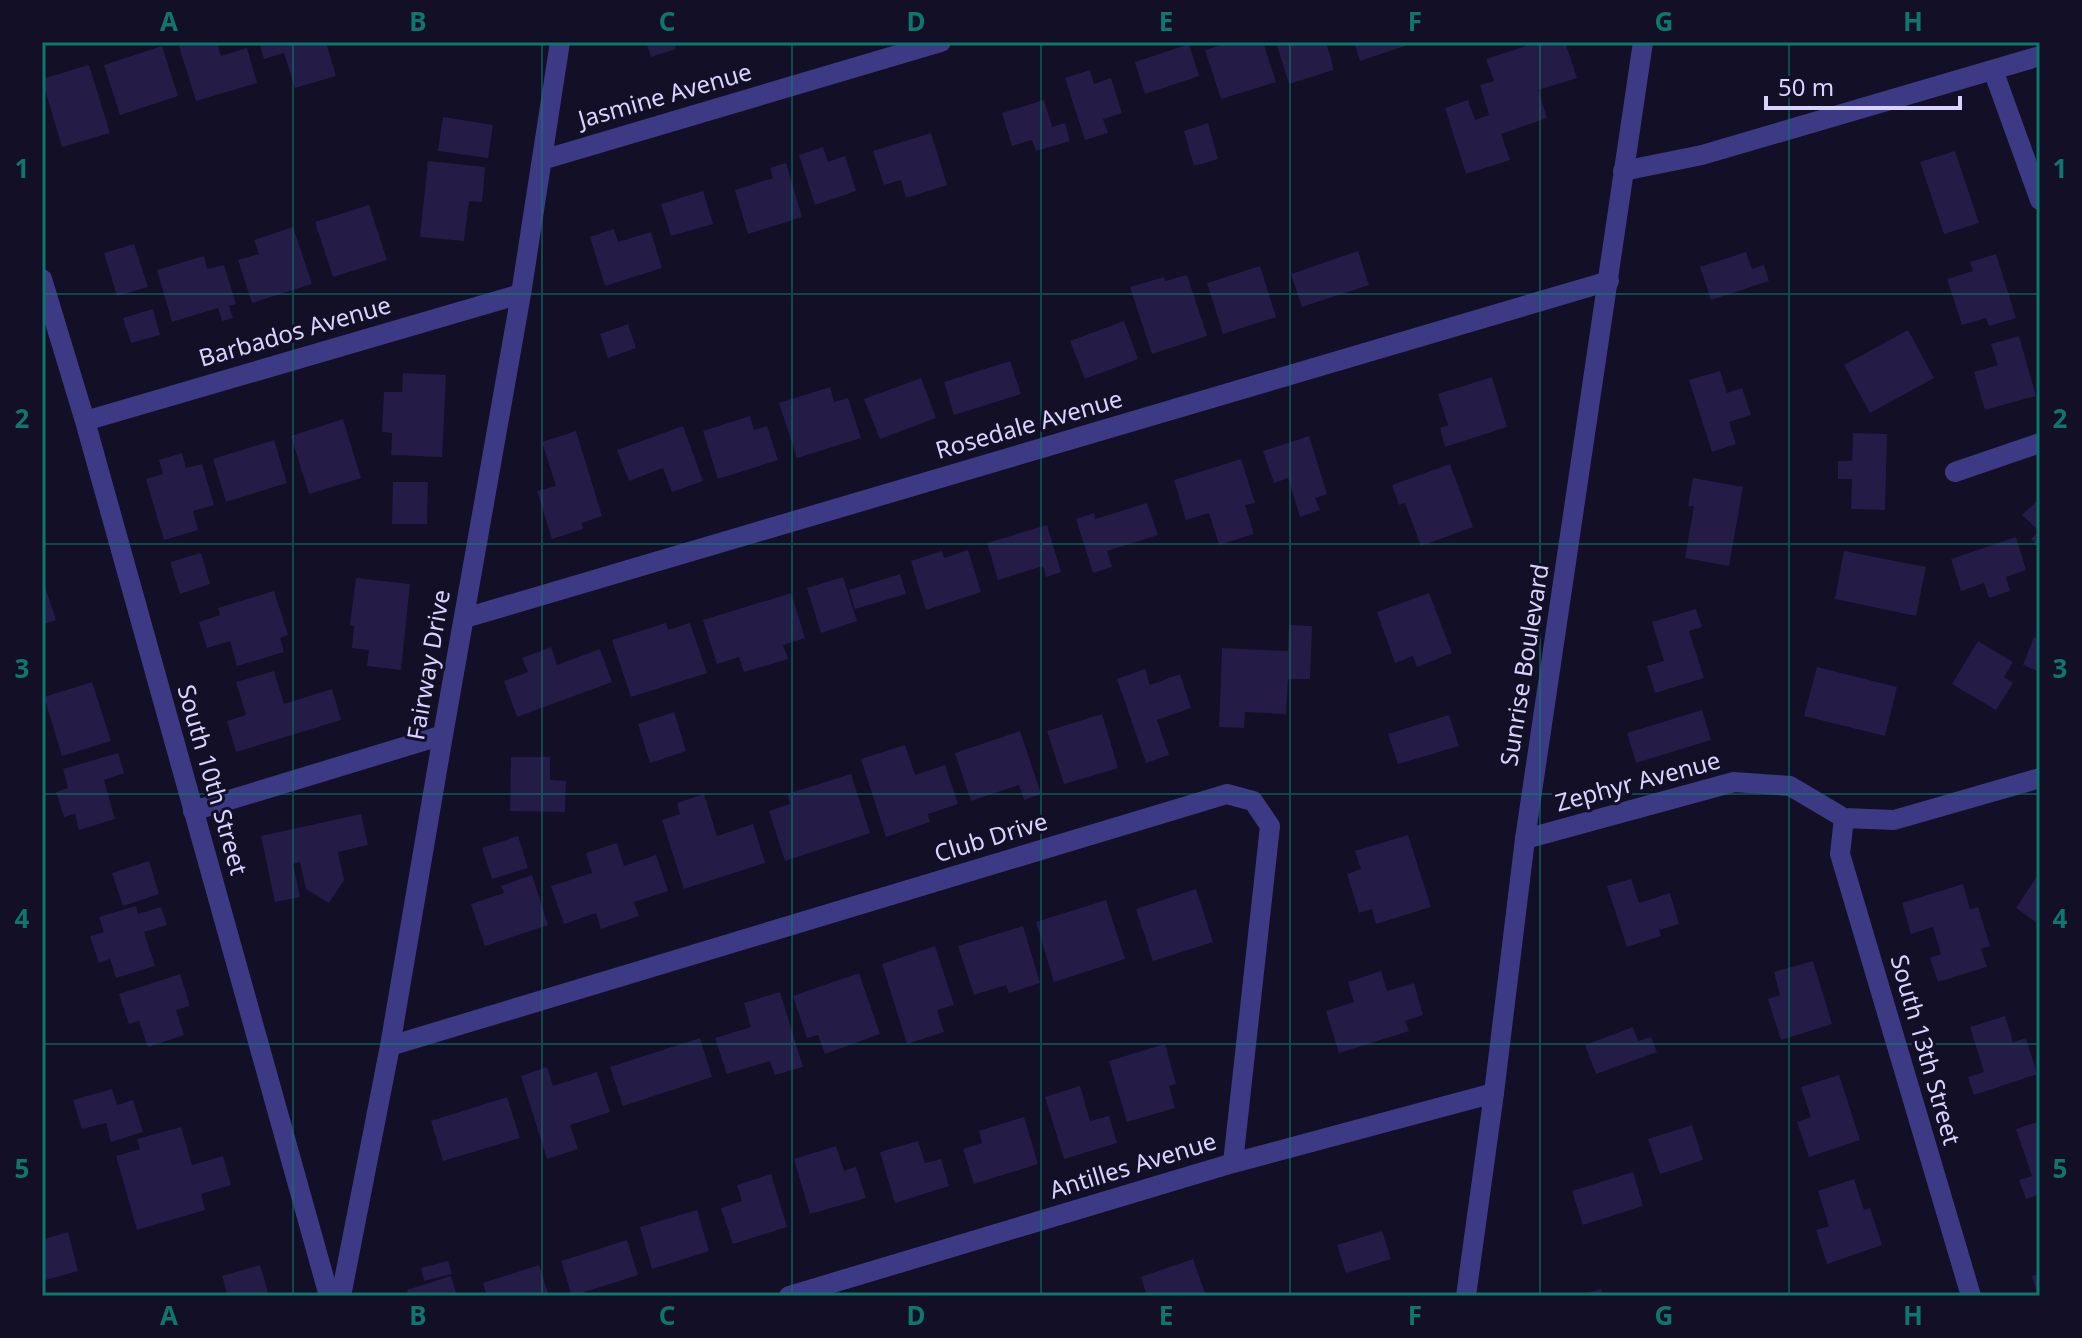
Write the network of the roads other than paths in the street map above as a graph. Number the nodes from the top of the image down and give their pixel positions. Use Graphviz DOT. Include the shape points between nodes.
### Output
graph roads {
  1 [pos="560,42"];
  2 [pos="941,42"];
  3 [pos="1643,42"];
  4 [pos="2040,56"];
  5 [pos="1993,70"];
  6 [pos="542,160"];
  7 [pos="1623,171"];
  8 [pos="2040,200"];
  9 [pos="42,279"];
  10 [pos="1609,281"];
  11 [pos="521,294"];
  12 [pos="85,421"];
  13 [pos="2040,443"];
  14 [pos="1955,472"];
  15 [pos="465,618"];
  16 [pos="443,735"];
  17 [pos="2040,778"];
  18 [pos="193,811"];
  19 [pos="1844,818"];
  20 [pos="1525,839"];
  21 [pos="390,1046"];
  22 [pos="1494,1093"];
  23 [pos="1233,1163"];
  24 [pos="329,1296"];
  25 [pos="341,1296"];
  26 [pos="789,1296"];
  27 [pos="1466,1296"];
  28 [pos="1971,1296"];
  1 -- 6 [label="street, Fairway Drive"];
  2 -- 6 [label="street, Jasmine Avenue"];
  3 -- 7 [label="street, Sunrise Boulevard"];
  4 -- 5 [label="street"];
  5 -- 7 [label="street" via="1702,155"];
  5 -- 8 [label="street"];
  6 -- 11 [label="street, Fairway Drive"];
  7 -- 10 [label="street, Sunrise Boulevard"];
  9 -- 12 [label="street, South 10th Street"];
  10 -- 15 [label="street, Rosedale Avenue"];
  10 -- 20 [label="street, Sunrise Boulevard"];
  11 -- 12 [label="street, Barbados Avenue"];
  11 -- 15 [label="street, Fairway Drive"];
  12 -- 18 [label="street, South 10th Street"];
  13 -- 14 [label="street"];
  15 -- 16 [label="street, Fairway Drive"];
  16 -- 18 [label="street"];
  16 -- 21 [label="street, Fairway Drive"];
  17 -- 19 [label="street, Zephyr Avenue" via="1894,820"];
  18 -- 24 [label="street, South 10th Street"];
  19 -- 20 [label="street, Zephyr Avenue" via="1790,786 1734,782"];
  19 -- 28 [label="street, South 13th Street" via="1840,854"];
  20 -- 22 [label="street, Sunrise Boulevard"];
  21 -- 23 [label="street, Club Drive" via="1227,794 1253,801 1270,826"];
  21 -- 25 [label="street, Fairway Drive"];
  22 -- 23 [label="street, Antilles Avenue"];
  22 -- 27 [label="street, Sunrise Boulevard"];
  23 -- 26 [label="street, Antilles Avenue"];
}
